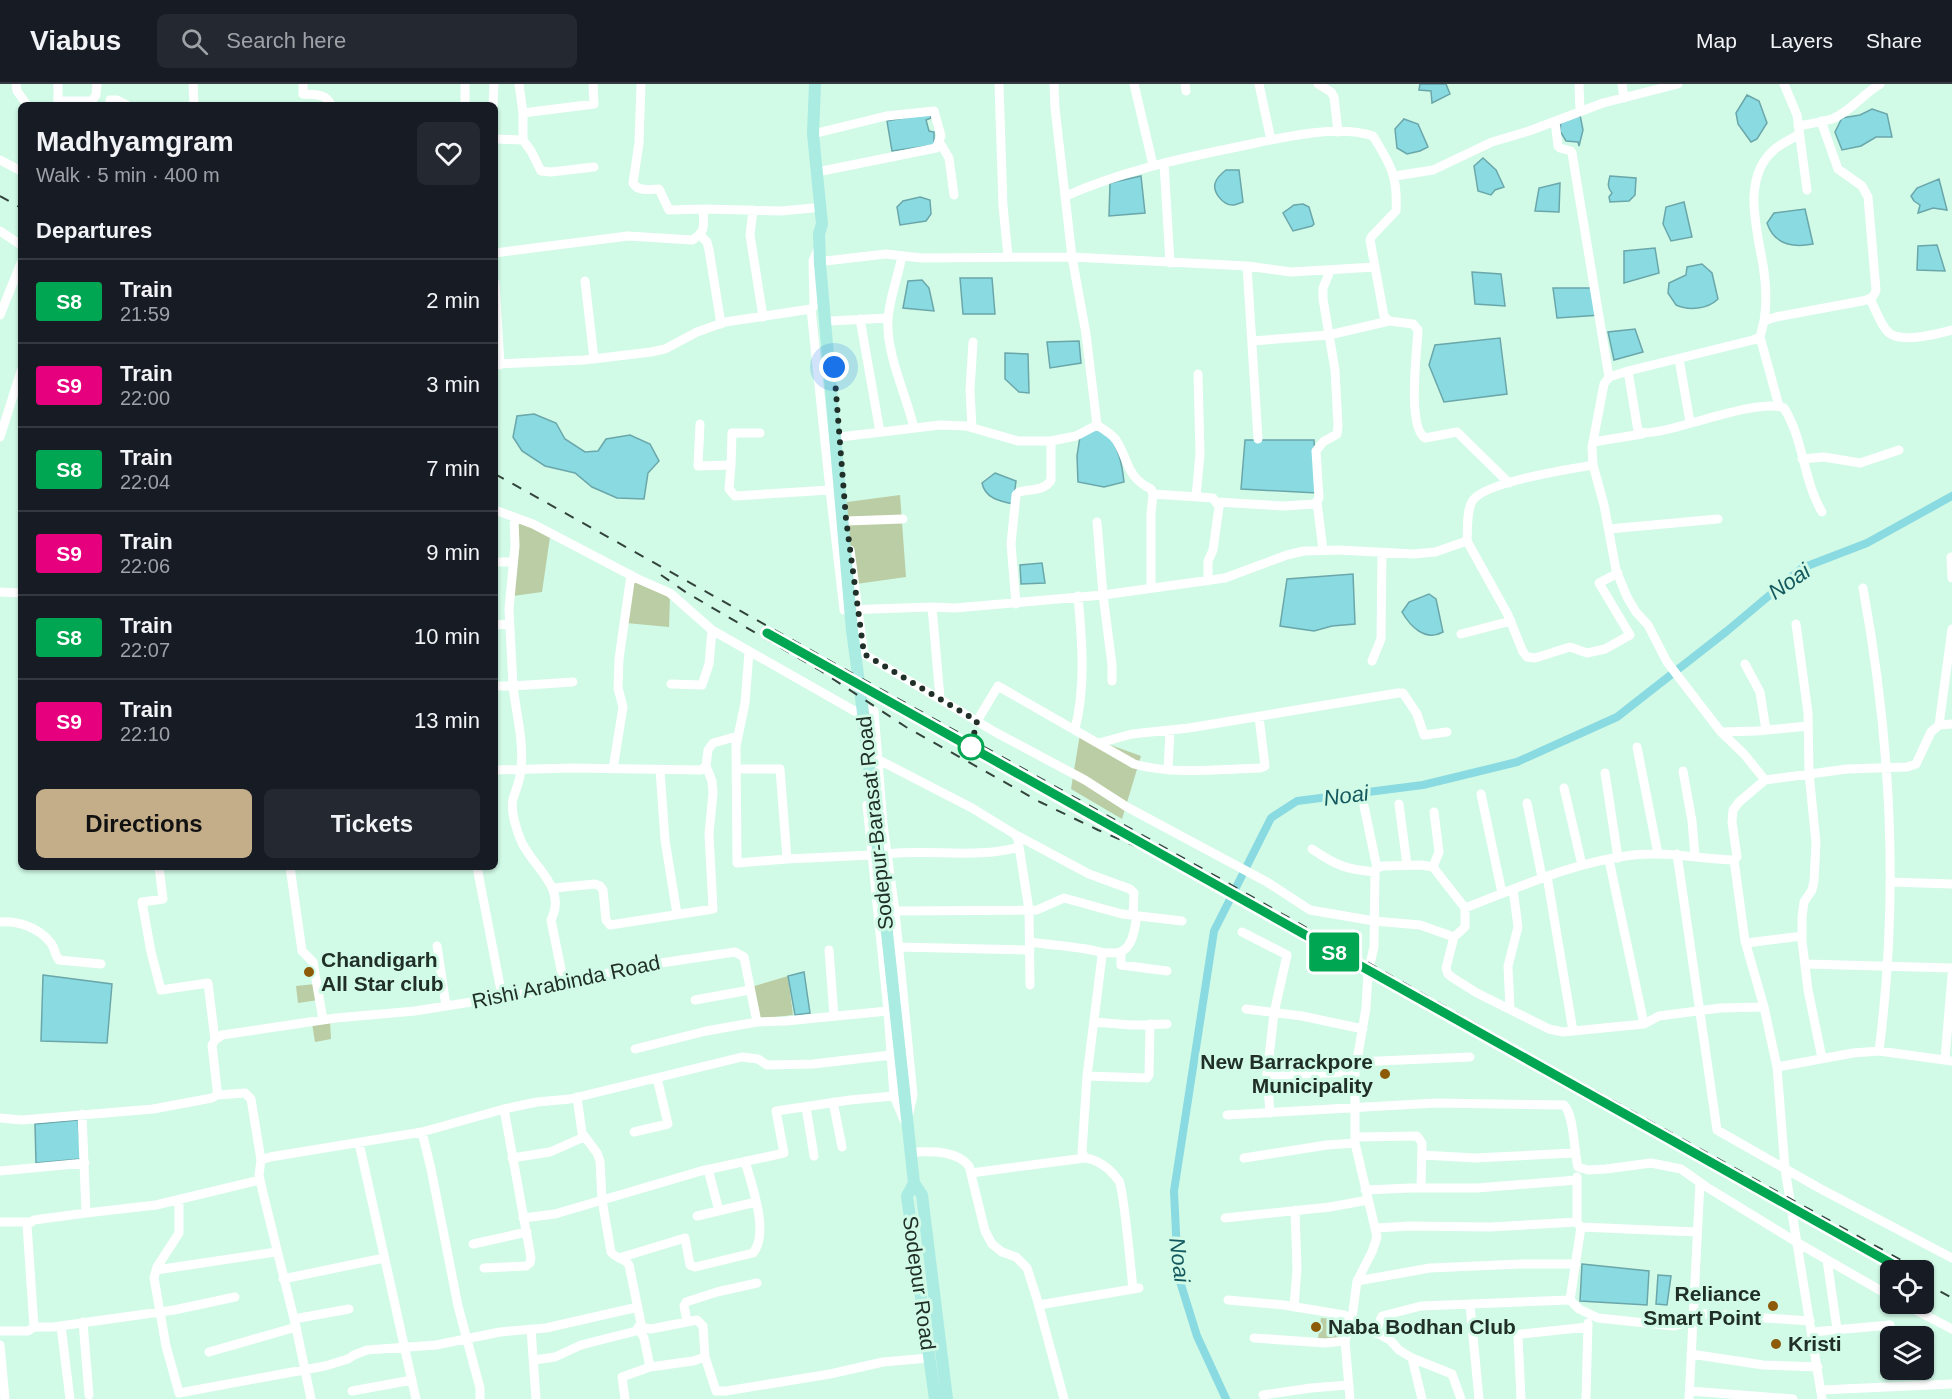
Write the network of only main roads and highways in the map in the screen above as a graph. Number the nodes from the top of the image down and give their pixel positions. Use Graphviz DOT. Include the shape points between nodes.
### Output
graph roads {
  1 [pos="807,84"];
  2 [pos="815,84"];
  3 [pos="819,239"];
  4 [pos="899,1096"];
  5 [pos="914,1183"];
  6 [pos="935,1399"];
  7 [pos="947,1399"];
  1 -- 3 [label="main road" via="807,144"];
  2 -- 3 [label="main road" via="813,134 822,224"];
  3 -- 4 [label="main road, Sodepur-Barasat Road" via="852,630 866,732"];
  4 -- 5 [label="main road, Sodepur Road"];
  5 -- 6 [label="main road, Sodepur Road" via="907,1196"];
  5 -- 7 [label="main road" via="922,1195"];
}
